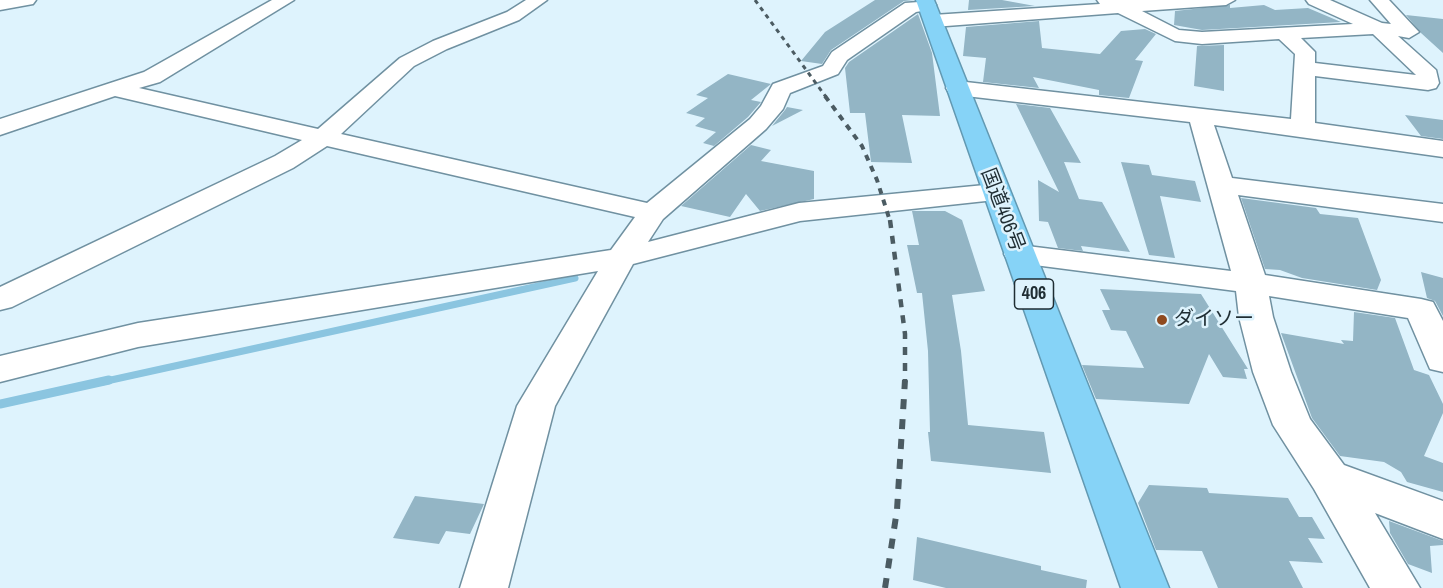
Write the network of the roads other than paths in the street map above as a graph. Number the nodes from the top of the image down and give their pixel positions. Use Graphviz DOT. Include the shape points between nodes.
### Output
graph roads {
  1 [pos="27,0"];
  2 [pos="285,0"];
  3 [pos="538,0"];
  4 [pos="1106,0"];
  5 [pos="1226,0"];
  6 [pos="1315,0"];
  7 [pos="1379,0"];
  8 [pos="0,5"];
  9 [pos="928,9"];
  10 [pos="1126,9"];
  11 [pos="1378,28"];
  12 [pos="1283,33"];
  13 [pos="1305,68"];
  14 [pos="957,88"];
  15 [pos="117,90"];
  16 [pos="0,110"];
  17 [pos="30,116"];
  18 [pos="1200,117"];
  19 [pos="0,128"];
  20 [pos="1303,129"];
  21 [pos="322,138"];
  22 [pos="1443,149"];
  23 [pos="1219,184"];
  24 [pos="995,192"];
  25 [pos="653,213"];
  26 [pos="1443,213"];
  27 [pos="1019,254"];
  28 [pos="621,258"];
  29 [pos="1251,283"];
  30 [pos="0,300"];
  31 [pos="1432,311"];
  32 [pos="1443,360"];
  33 [pos="0,369"];
  34 [pos="1329,477"];
  35 [pos="1443,520"];
  36 [pos="484,588"];
  37 [pos="1145,588"];
  38 [pos="1396,588"];
  1 -- 8 [label="street"];
  2 -- 15 [label="street" via="152,77"];
  3 -- 21 [label="street" via="513,16 407,62"];
  4 -- 10 [label="street"];
  5 -- 10 [label="street"];
  6 -- 11 [label="street"];
  7 -- 11 [label="street" via="1409,32"];
  9 -- 10 [label="street"];
  9 -- 14 [label="highway, 国道406号 / 406"];
  9 -- 25 [label="street" via="911,7 839,56 831,70 781,89 758,124"];
  10 -- 12 [label="street" via="1175,35 1203,38"];
  11 -- 12 [label="street"];
  11 -- 13 [label="street" via="1428,75 1428,84"];
  12 -- 13 [label="street" via="1305,52"];
  13 -- 20 [label="street"];
  14 -- 18 [label="street"];
  14 -- 24 [label="highway, 国道406号 / 406"];
  15 -- 17 [label="street"];
  15 -- 21 [label="street"];
  16 -- 17 [label="street"];
  17 -- 19 [label="street"];
  18 -- 20 [label="street"];
  18 -- 23 [label="street"];
  20 -- 22 [label="street"];
  21 -- 25 [label="street"];
  21 -- 30 [label="street" via="248,181"];
  23 -- 26 [label="street"];
  23 -- 29 [label="street"];
  24 -- 27 [label="highway, 国道406号 / 406"];
  24 -- 28 [label="street" via="799,212"];
  25 -- 28 [label="street"];
  27 -- 29 [label="street"];
  27 -- 37 [label="highway, 国道406号 / 406"];
  28 -- 33 [label="street" via="138,335"];
  28 -- 36 [label="street" via="536,406"];
  29 -- 31 [label="street"];
  29 -- 34 [label="street" via="1272,372 1293,425"];
  31 -- 32 [label="street"];
  34 -- 35 [label="street"];
  34 -- 38 [label="street"];
}
